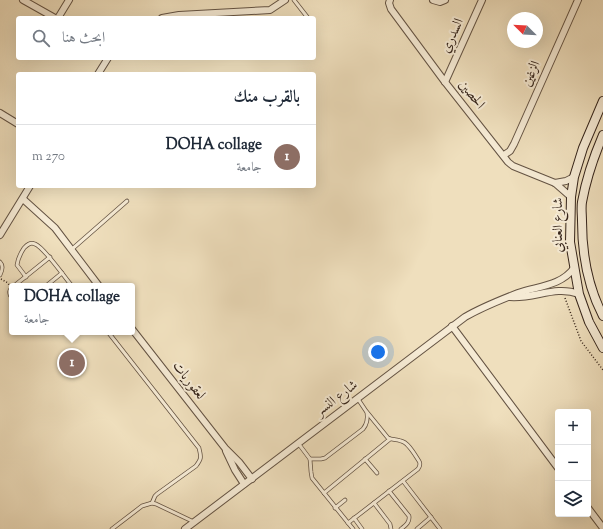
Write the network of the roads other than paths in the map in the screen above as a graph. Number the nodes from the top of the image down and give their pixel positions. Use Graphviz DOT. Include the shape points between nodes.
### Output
graph roads {
  1 [pos="23,0"];
  2 [pos="69,0"];
  3 [pos="285,0"];
  4 [pos="294,0"];
  5 [pos="390,0"];
  6 [pos="433,0"];
  7 [pos="445,0"];
  8 [pos="482,0"];
  9 [pos="578,0"];
  10 [pos="51,16"];
  11 [pos="59,16"];
  12 [pos="173,16"];
  13 [pos="306,16"];
  14 [pos="107,60"];
  15 [pos="99,72"];
  16 [pos="445,82"];
  17 [pos="603,101"];
  18 [pos="0,113"];
  19 [pos="16,123"];
  20 [pos="603,135"];
  21 [pos="504,155"];
  22 [pos="574,177"];
  23 [pos="555,182"];
  24 [pos="29,188"];
  25 [pos="571,197"];
  26 [pos="23,199"];
  27 [pos="127,201"];
  28 [pos="0,235"];
  29 [pos="71,250"];
  30 [pos="50,257"];
  31 [pos="0,262"];
  32 [pos="574,268"];
  33 [pos="62,274"];
  34 [pos="0,276"];
  35 [pos="26,277"];
  36 [pos="18,283"];
  37 [pos="50,283"];
  38 [pos="70,283"];
  39 [pos="97,283"];
  40 [pos="579,294"];
  41 [pos="509,297"];
  42 [pos="603,316"];
  43 [pos="452,326"];
  44 [pos="135,333"];
  45 [pos="110,335"];
  46 [pos="603,348"];
  47 [pos="357,398"];
  48 [pos="366,411"];
  49 [pos="390,439"];
  50 [pos="298,443"];
  51 [pos="225,448"];
  52 [pos="310,459"];
  53 [pos="365,459"];
  54 [pos="555,464"];
  55 [pos="377,473"];
  56 [pos="252,479"];
  57 [pos="402,481"];
  58 [pos="244,484"];
  59 [pos="387,486"];
  60 [pos="390,491"];
  61 [pos="324,493"];
  62 [pos="345,500"];
  63 [pos="374,503"];
  64 [pos="152,504"];
  65 [pos="335,508"];
  66 [pos="591,512"];
  67 [pos="431,517"];
  68 [pos="354,518"];
  69 [pos="194,522"];
  70 [pos="348,523"];
  71 [pos="603,528"];
  72 [pos="112,529"];
  73 [pos="185,529"];
  74 [pos="353,529"];
  75 [pos="362,529"];
  76 [pos="391,529"];
  77 [pos="401,529"];
  78 [pos="418,529"];
  79 [pos="440,529"];
  1 -- 10 [label="street"];
  2 -- 11 [label="street"];
  3 -- 12 [label="street" via="270,10"];
  4 -- 13 [label="lane"];
  5 -- 16 [label="street, الحصين" via="391,9"];
  6 -- 7 [label="street"];
  8 -- 16 [label="street, السدري"];
  9 -- 21 [label="street, الزغين" via="514,144"];
  14 -- 15 [label="street"];
  16 -- 21 [label="street, الحصين"];
  17 -- 22 [label="street, شارع العنابي"];
  18 -- 19 [label="street"];
  20 -- 42 [label="street, شارع العنابي" via="588,176 582,204 582,232 587,270"];
  21 -- 23 [label="street, الحصين" via="513,166"];
  22 -- 23 [label="street"];
  22 -- 25 [label="street, شارع العنابي"];
  23 -- 25 [label="street, الحصين"];
  24 -- 26 [label="street"];
  25 -- 32 [label="street, شارع العنابي" via="570,242"];
  26 -- 28 [label="street"];
  26 -- 29 [label="street" via="55,228"];
  27 -- 29 [label="lane"];
  29 -- 39 [label="street"];
  30 -- 33 [label="lane"];
  30 -- 35 [label="lane"];
  30 -- 35 [label="lane" via="35,244 26,246 19,256 17,265"];
  31 -- 34 [label="lane"];
  32 -- 40 [label="street, شارع العنابي"];
  32 -- 41 [label="street, شارع النسر" via="558,282"];
  33 -- 37 [label="lane"];
  33 -- 38 [label="lane"];
  35 -- 36 [label="lane"];
  40 -- 41 [label="street, شارع النسر" via="562,290"];
  40 -- 46 [label="street, شارع العنابي" via="589,322"];
  41 -- 43 [label="street, شارع النسر" via="479,309"];
  43 -- 47 [label="street, شارع النسر"];
  43 -- 54 [label="street"];
  44 -- 51 [label="street, لعقوريات"];
  45 -- 64 [label="lane" via="199,448 201,458 196,466 157,494"];
  47 -- 48 [label="lane"];
  47 -- 50 [label="street, شارع النسر"];
  48 -- 49 [label="lane"];
  48 -- 52 [label="lane" via="367,421 363,429 325,458"];
  49 -- 53 [label="lane"];
  49 -- 57 [label="lane" via="405,443 420,464 418,470"];
  50 -- 52 [label="lane"];
  50 -- 56 [label="street, شارع النسر"];
  51 -- 56 [label="street, لعقوريات"];
  51 -- 58 [label="street, لعقوريات"];
  52 -- 61 [label="lane" via="312,478"];
  53 -- 55 [label="lane"];
  53 -- 61 [label="lane"];
  56 -- 58 [label="street, شارع النسر"];
  57 -- 60 [label="lane"];
  57 -- 67 [label="lane"];
  58 -- 69 [label="street, شارع النسر"];
  59 -- 60 [label="lane"];
  60 -- 63 [label="lane"];
  60 -- 77 [label="lane" via="409,516 408,523"];
  61 -- 65 [label="lane"];
  62 -- 65 [label="lane"];
  63 -- 68 [label="lane"];
  63 -- 76 [label="lane"];
  64 -- 69 [label="lane"];
  64 -- 72 [label="lane" via="142,506"];
  65 -- 70 [label="lane"];
  66 -- 71 [label="street"];
  67 -- 78 [label="lane"];
  67 -- 79 [label="lane"];
  68 -- 70 [label="lane"];
  68 -- 75 [label="lane"];
  69 -- 73 [label="street, شارع النسر"];
  70 -- 74 [label="lane"];
}
